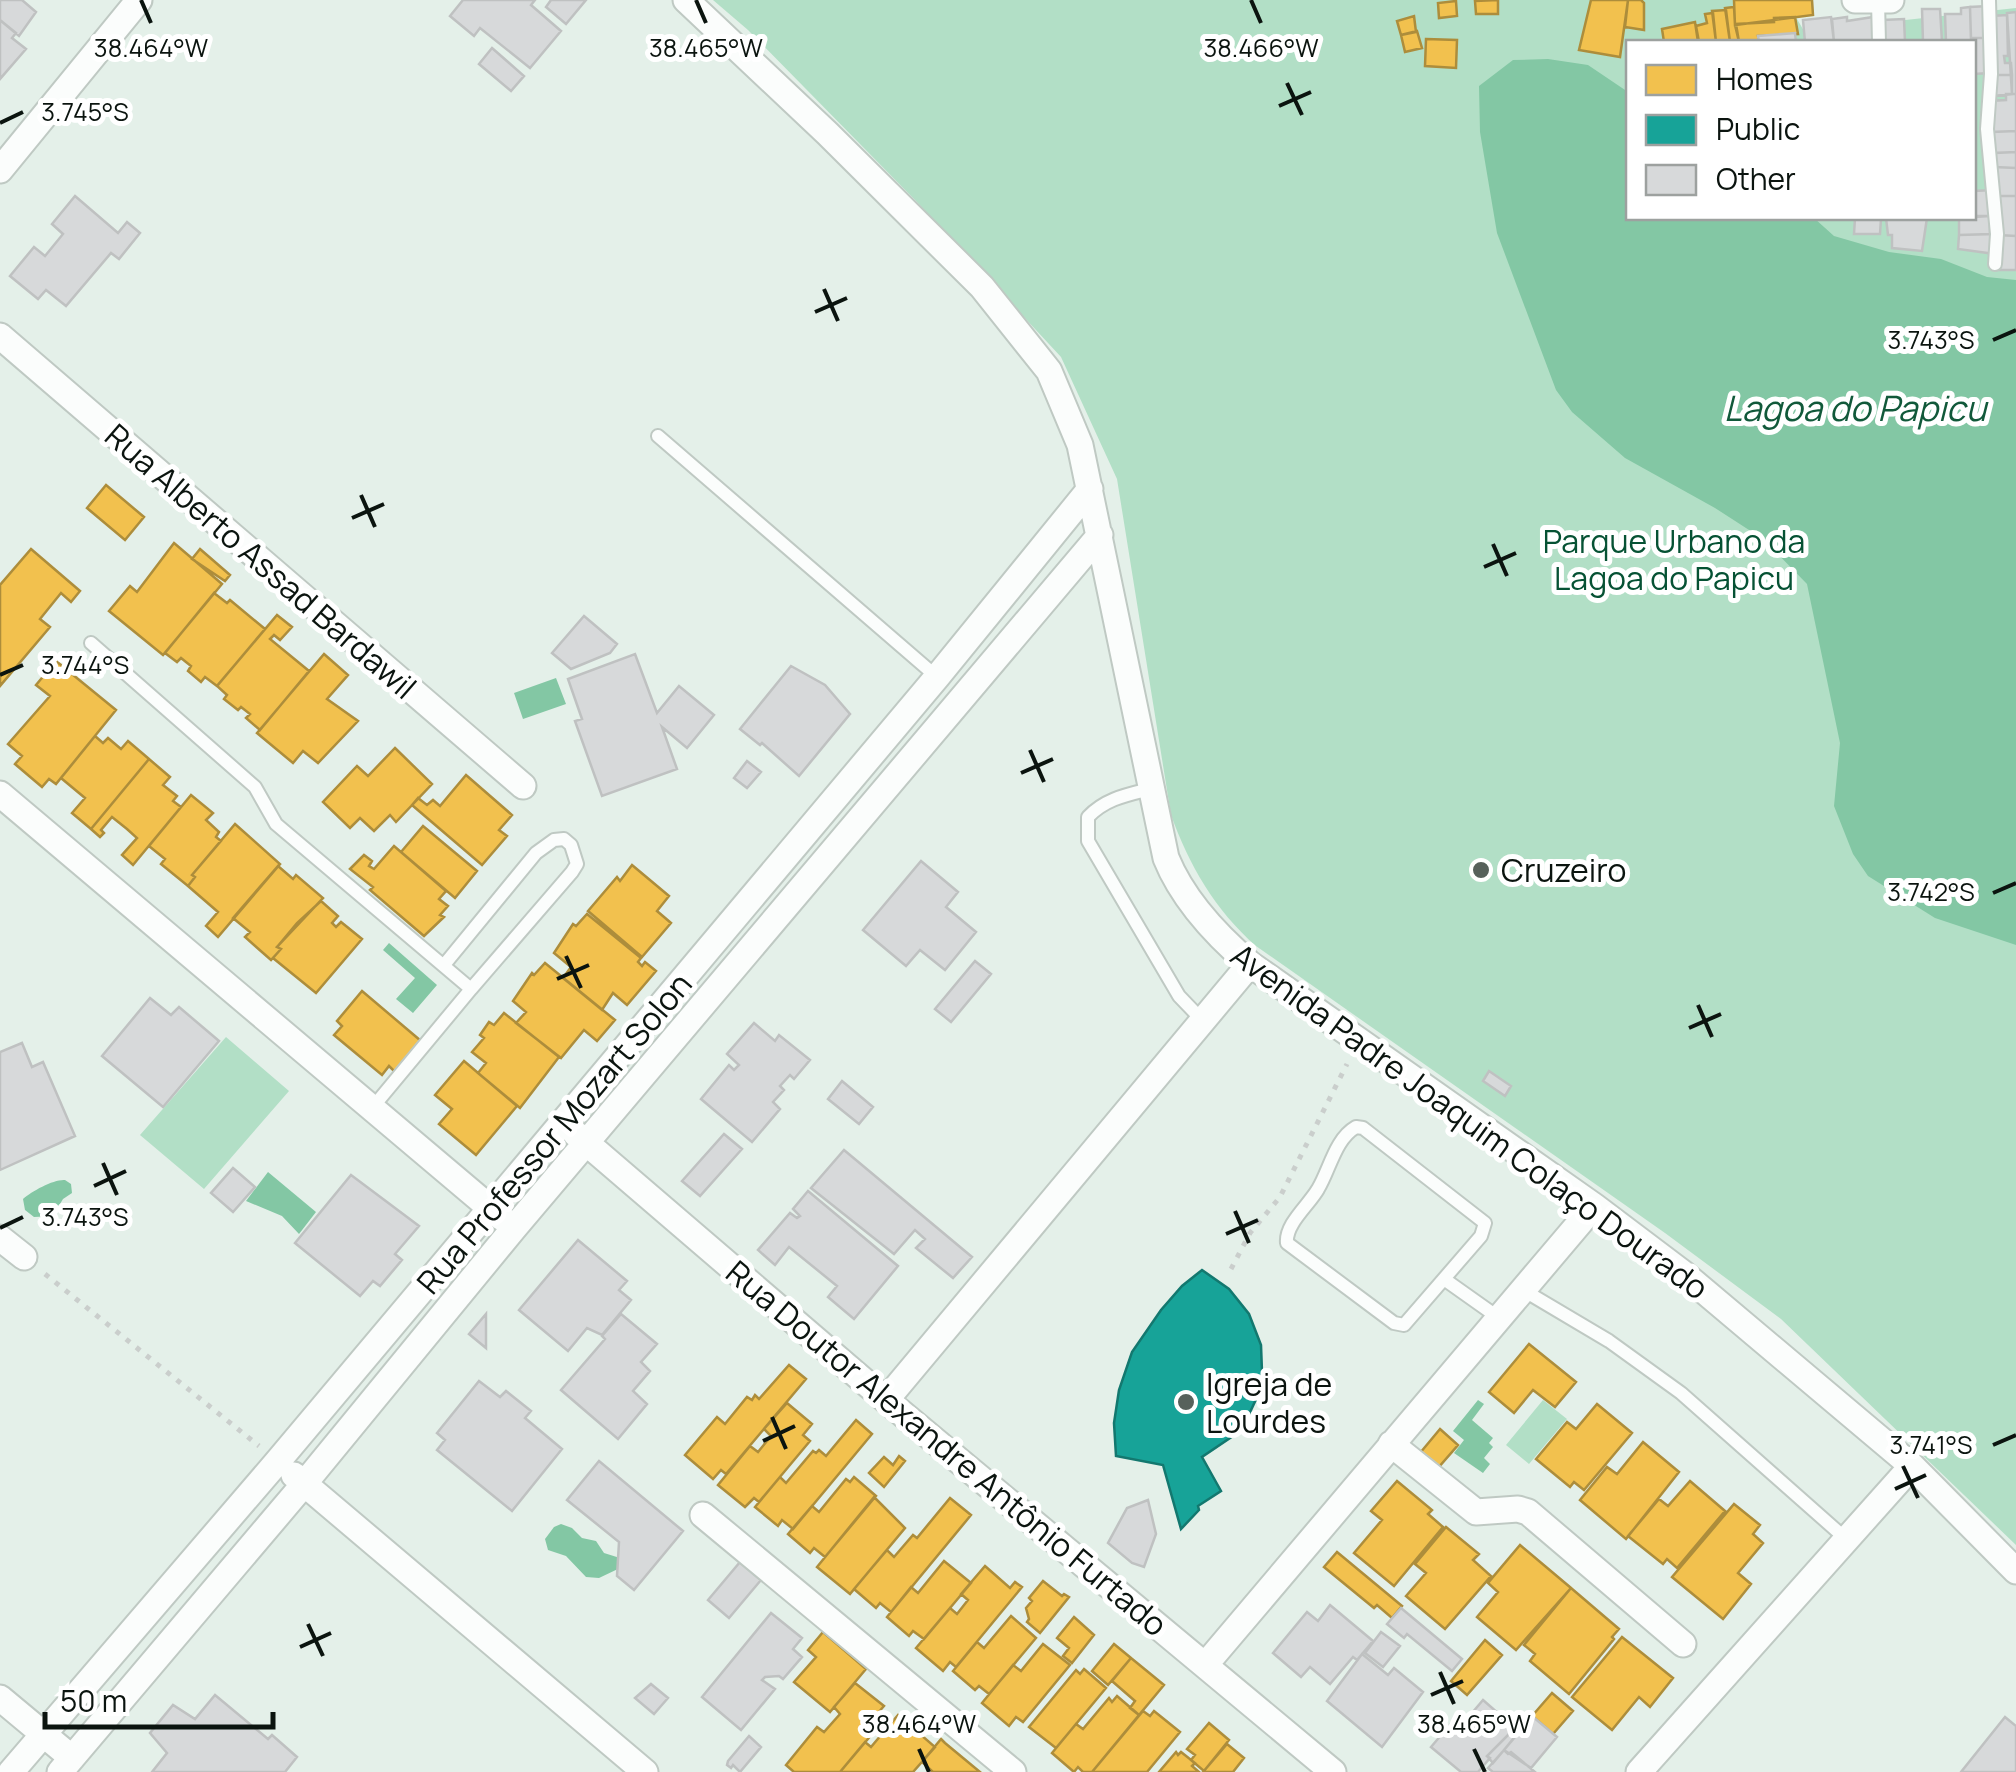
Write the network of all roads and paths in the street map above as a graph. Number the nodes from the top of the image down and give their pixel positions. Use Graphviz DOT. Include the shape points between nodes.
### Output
graph roads {
  1 [pos="139,0"];
  2 [pos="686,0"];
  3 [pos="1989,0"];
  4 [pos="1874,1"];
  5 [pos="1879,40"];
  6 [pos="0,170"];
  7 [pos="1995,264"];
  8 [pos="0,336"];
  9 [pos="658,436"];
  10 [pos="1090,489"];
  11 [pos="1100,535"];
  12 [pos="91,643"];
  13 [pos="937,678"];
  14 [pos="523,786"];
  15 [pos="1150,788"];
  16 [pos="0,794"];
  17 [pos="1250,964"];
  18 [pos="444,965"];
  19 [pos="470,989"];
  20 [pos="1203,1021"];
  21 [pos="1359,1040"];
  22 [pos="372,1107"];
  23 [pos="562,1123"];
  24 [pos="587,1143"];
  25 [pos="1594,1206"];
  26 [pos="490,1208"];
  27 [pos="514,1228"];
  28 [pos="0,1238"];
  29 [pos="24,1257"];
  30 [pos="1232,1270"];
  31 [pos="1444,1279"];
  32 [pos="1523,1290"];
  33 [pos="1500,1318"];
  34 [pos="886,1400"];
  35 [pos="1391,1444"];
  36 [pos="278,1462"];
  37 [pos="1912,1466"];
  38 [pos="304,1484"];
  39 [pos="703,1515"];
  40 [pos="1845,1538"];
  41 [pos="2016,1572"];
  42 [pos="1684,1644"];
  43 [pos="1206,1664"];
  44 [pos="0,1698"];
  45 [pos="43,1734"];
  46 [pos="66,1765"];
  47 [pos="11,1772"];
  48 [pos="645,1772"];
  49 [pos="1013,1772"];
  50 [pos="1333,1772"];
  51 [pos="1638,1772"];
  1 -- 6 [label="street"];
  2 -- 10 [label="street, Avenida Padre Joaquim Colaço Dourado" via="1006,314 1056,383"];
  3 -- 7 [label="lane"];
  4 -- 5 [label="lane"];
  8 -- 14 [label="street, Rua Alberto Assad Bardawil"];
  9 -- 13 [label="lane"];
  10 -- 11 [label="street, Avenida Padre Joaquim Colaço Dourado"];
  10 -- 13 [label="street, Rua Professor Mozart Solon"];
  11 -- 15 [label="street, Avenida Padre Joaquim Colaço Dourado"];
  11 -- 24 [label="street, Rua Professor Mozart Solon"];
  12 -- 18 [label="lane" via="256,787 276,824"];
  13 -- 23 [label="street, Rua Professor Mozart Solon"];
  15 -- 17 [label="street, Avenida Padre Joaquim Colaço Dourado" via="1180,887"];
  15 -- 20 [label="lane" via="1097,807 1088,817 1088,840 1178,996"];
  16 -- 22 [label="street"];
  17 -- 20 [label="street"];
  17 -- 21 [label="street, Avenida Padre Joaquim Colaço Dourado"];
  18 -- 19 [label="lane"];
  18 -- 19 [label="lane" via="536,853 554,840 571,845 577,864 572,872"];
  19 -- 22 [label="lane"];
  20 -- 34 [label="street"];
  21 -- 25 [label="street, Avenida Padre Joaquim Colaço Dourado"];
  21 -- 30 [label="path" via="1280,1197"];
  22 -- 26 [label="street"];
  23 -- 24 [label="street, Rua Doutor Alexandre Antônio Furtado"];
  23 -- 26 [label="street, Rua Professor Mozart Solon"];
  24 -- 27 [label="street, Rua Professor Mozart Solon"];
  24 -- 34 [label="street, Rua Doutor Alexandre Antônio Furtado"];
  25 -- 32 [label="street"];
  25 -- 37 [label="street, Avenida Padre Joaquim Colaço Dourado"];
  26 -- 27 [label="street"];
  26 -- 36 [label="street, Rua Professor Mozart Solon"];
  27 -- 38 [label="street, Rua Professor Mozart Solon"];
  28 -- 29 [label="street"];
  29 -- 36 [label="path"];
  31 -- 31 [label="lane" via="1485,1223 1363,1128 1349,1131 1287,1243 1400,1326"];
  31 -- 33 [label="lane"];
  32 -- 33 [label="street"];
  32 -- 40 [label="lane" via="1681,1392"];
  33 -- 35 [label="street"];
  34 -- 43 [label="street, Rua Doutor Alexandre Antônio Furtado"];
  35 -- 42 [label="street" via="1476,1512 1528,1512"];
  35 -- 43 [label="street"];
  36 -- 38 [label="street"];
  36 -- 45 [label="street, Rua Professor Mozart Solon"];
  37 -- 40 [label="street"];
  37 -- 41 [label="street, Avenida Padre Joaquim Colaço Dourado"];
  38 -- 46 [label="street, Rua Professor Mozart Solon"];
  38 -- 48 [label="street"];
  39 -- 49 [label="street"];
  40 -- 51 [label="street"];
  43 -- 50 [label="street, Rua Doutor Alexandre Antônio Furtado"];
  44 -- 45 [label="street"];
  45 -- 46 [label="street"];
  45 -- 47 [label="street, Rua Professor Mozart Solon"];
}
